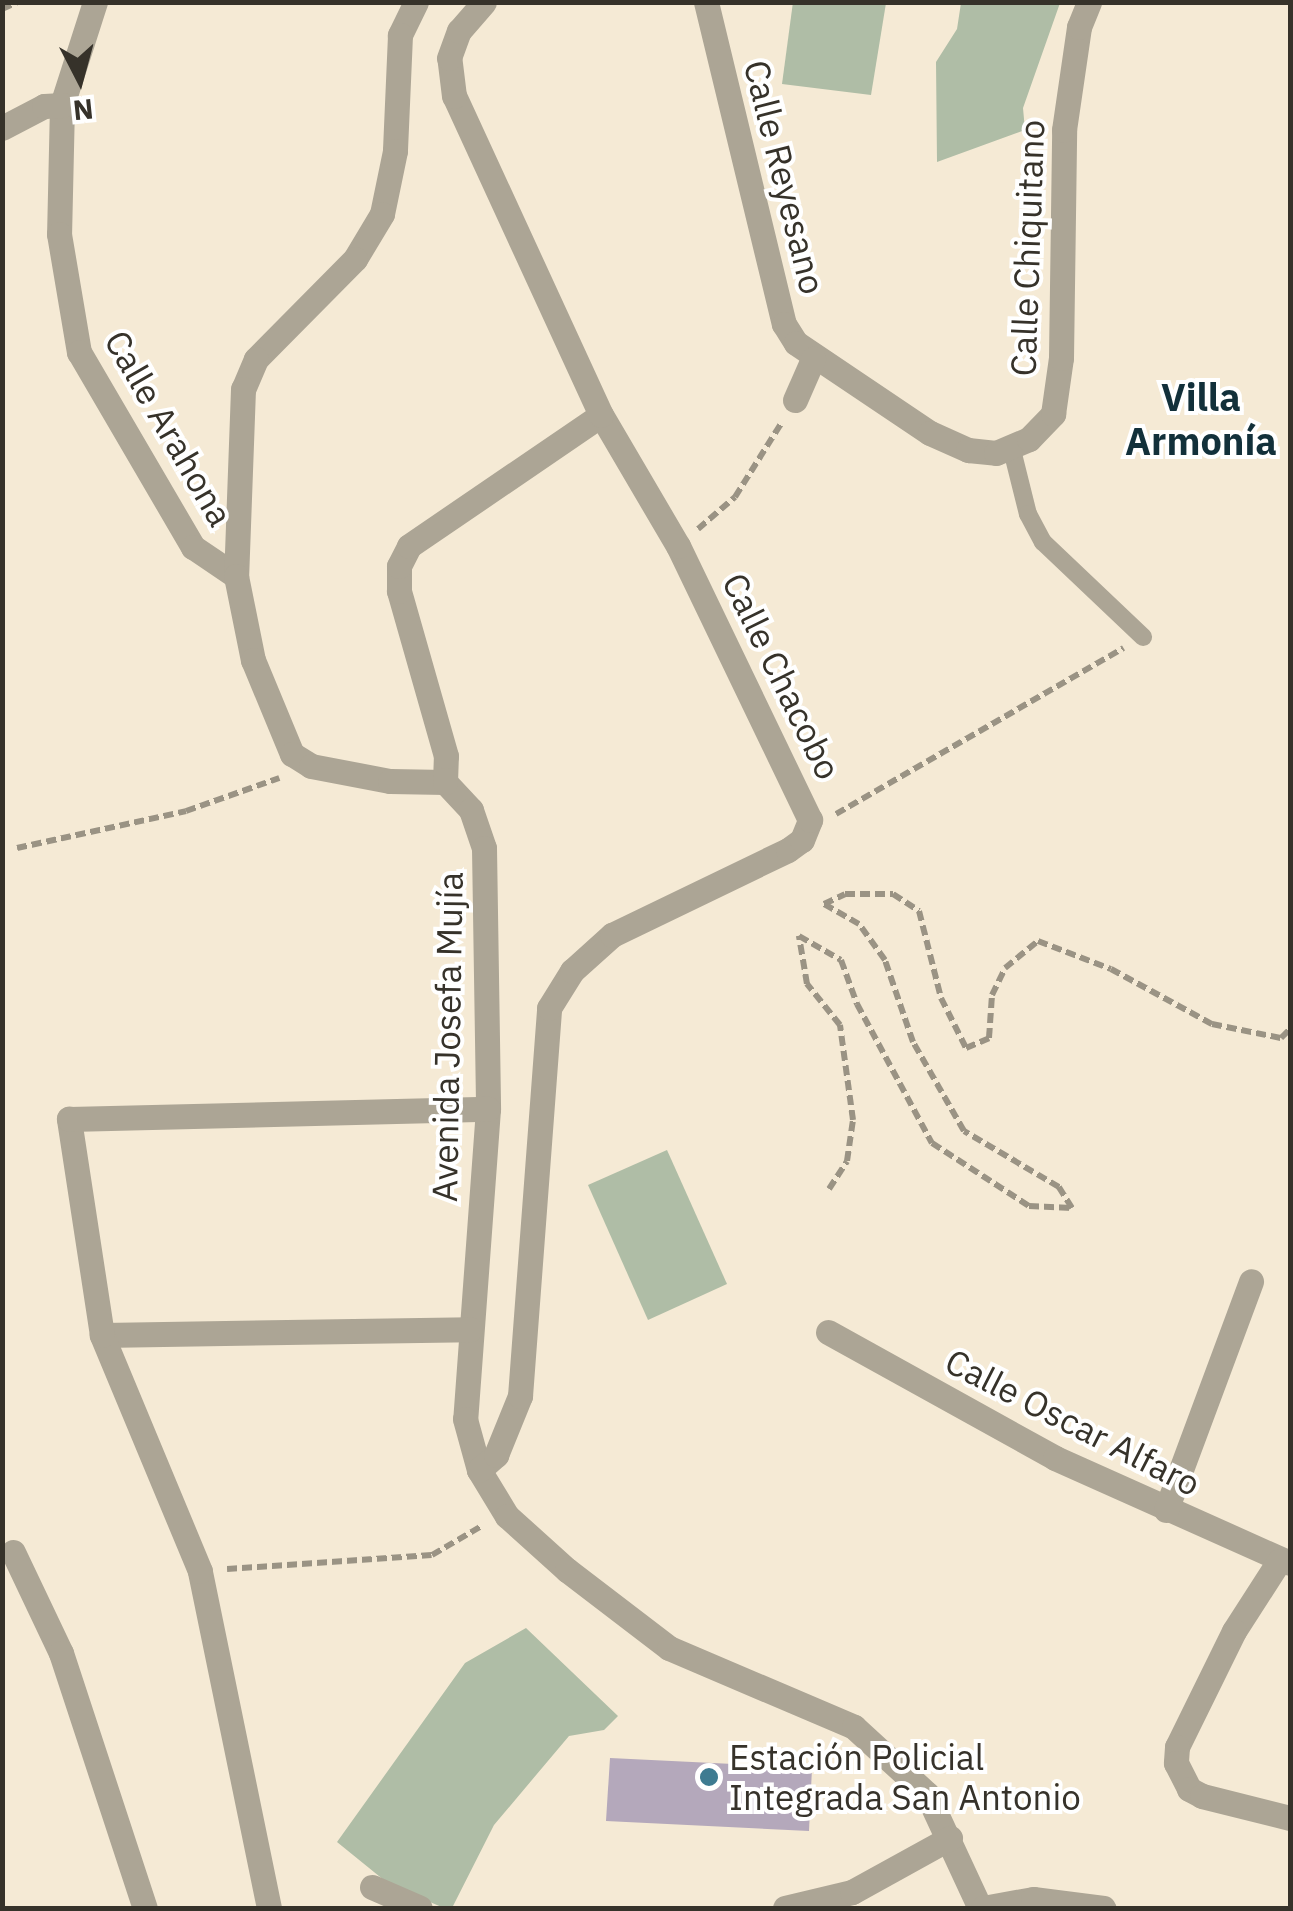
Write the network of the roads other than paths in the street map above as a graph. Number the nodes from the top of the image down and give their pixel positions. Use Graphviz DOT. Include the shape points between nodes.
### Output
graph roads {
  1 [pos="95,2"];
  2 [pos="416,2"];
  3 [pos="484,2"];
  4 [pos="706,2"];
  5 [pos="1089,2"];
  6 [pos="62,105"];
  7 [pos="2,128"];
  8 [pos="813,358"];
  9 [pos="795,400"];
  10 [pos="601,416"];
  11 [pos="1012,450"];
  12 [pos="236,576"];
  13 [pos="1142,638"];
  14 [pos="445,782"];
  15 [pos="488,1110"];
  16 [pos="1251,1281"];
  17 [pos="470,1329"];
  18 [pos="828,1332"];
  19 [pos="102,1334"];
  20 [pos="480,1470"];
  21 [pos="1166,1510"];
  22 [pos="13,1552"];
  23 [pos="1285,1562"];
  24 [pos="1290,1818"];
  25 [pos="950,1838"];
  26 [pos="372,1887"];
  27 [pos="145,1908"];
  28 [pos="269,1908"];
  29 [pos="420,1908"];
  30 [pos="785,1908"];
  31 [pos="982,1908"];
  32 [pos="1104,1908"];
  1 -- 6 [label="street, Calle Arahona"];
  2 -- 12 [label="street" via="400,35 394,151 382,214 356,260 256,358 242,389"];
  3 -- 10 [label="street, Calle Chacobo" via="458,31 449,58 454,96"];
  4 -- 8 [label="street, Calle Reyesano" via="784,324"];
  5 -- 11 [label="street, Calle Chiquitano" via="1079,27 1064,130 1061,358 1052,414"];
  6 -- 7 [label="street" via="44,106"];
  6 -- 12 [label="street, Calle Arahona" via="59,234 80,352 193,547"];
  8 -- 9 [label="street"];
  8 -- 11 [label="street" via="968,450"];
  10 -- 14 [label="street" via="410,546 399,566 399,592 446,756"];
  10 -- 20 [label="street, Calle Chacobo" via="678,546 808,808 809,830 788,850 612,935 572,971 549,1008 520,1396 496,1455"];
  11 -- 13 [label="lane" via="1028,514 1043,542"];
  12 -- 14 [label="street" via="268,703 299,761 390,781"];
  14 -- 15 [label="street, Avenida Josefa Mujía" via="470,810 484,848"];
  15 -- 17 [label="street, Avenida Josefa Mujía"];
  15 -- 19 [label="street" via="69,1120"];
  16 -- 21 [label="street"];
  17 -- 19 [label="street"];
  17 -- 20 [label="street, Avenida Josefa Mujía" via="464,1419"];
  18 -- 21 [label="street, Calle Oscar Alfaro" via="1054,1458"];
  19 -- 28 [label="street" via="200,1571"];
  20 -- 25 [label="street, Avenida Josefa Mujía" via="508,1516 566,1570 670,1648 854,1726 927,1794"];
  21 -- 23 [label="street, Calle Oscar Alfaro"];
  22 -- 27 [label="street" via="62,1654"];
  23 -- 24 [label="street" via="1234,1631 1176,1747 1182,1775 1202,1796"];
  25 -- 30 [label="street" via="852,1892"];
  25 -- 31 [label="street, Avenida Josefa Mujía"];
  26 -- 29 [label="street"];
  31 -- 32 [label="street" via="1033,1899"];
}
